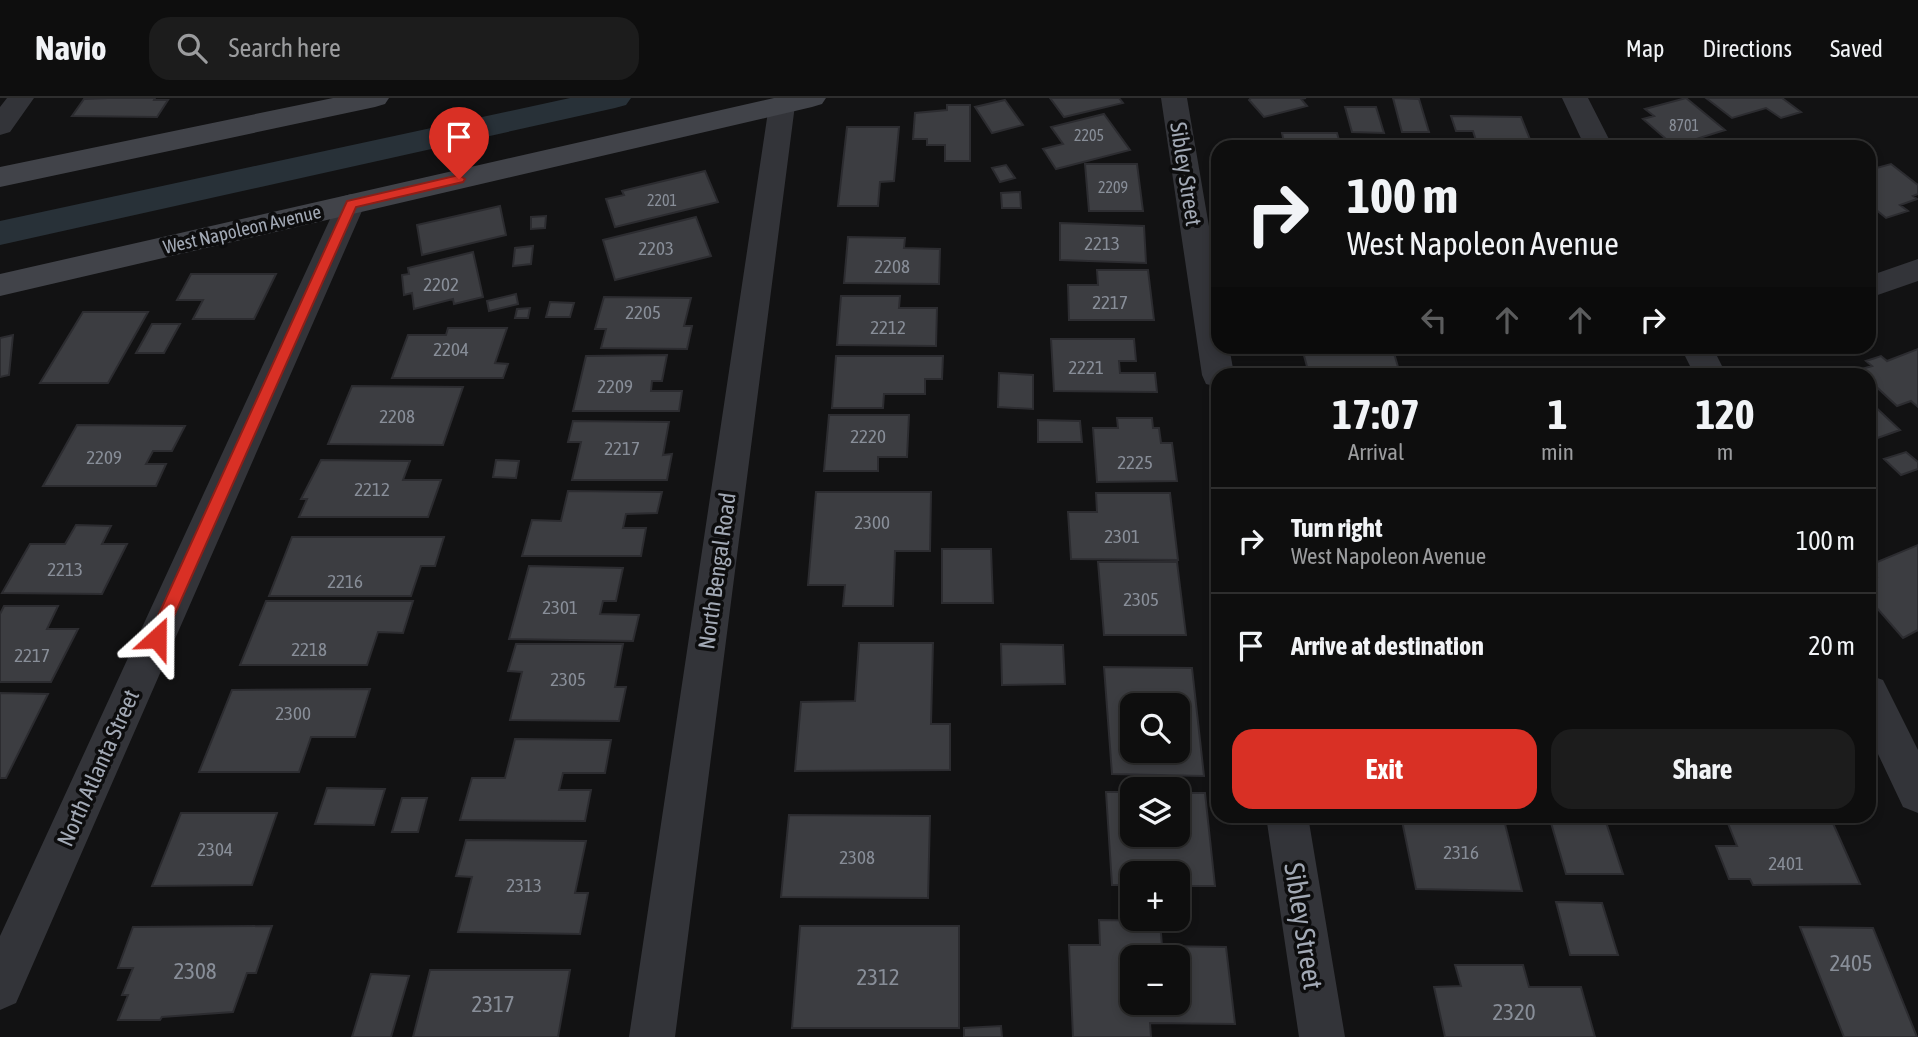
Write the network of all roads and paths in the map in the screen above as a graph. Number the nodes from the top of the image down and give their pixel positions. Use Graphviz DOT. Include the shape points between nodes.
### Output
graph roads {
  1 [pos="21,98"];
  2 [pos="375,98"];
  3 [pos="1174,98"];
  4 [pos="1575,98"];
  5 [pos="797,101"];
  6 [pos="0,126"];
  7 [pos="1596,140"];
  8 [pos="0,177"];
  9 [pos="351,204"];
  10 [pos="1918,270"];
  11 [pos="0,285"];
  12 [pos="1876,285"];
  13 [pos="1211,331"];
  14 [pos="1891,715"];
  15 [pos="1918,793"];
  16 [pos="1288,823"];
  17 [pos="0,987"];
  18 [pos="652,1037"];
  19 [pos="1322,1037"];
  1 -- 6 [label="street"];
  2 -- 8 [label="main road"];
  3 -- 13 [label="street, Sibley Street"];
  4 -- 7 [label="street"];
  5 -- 9 [label="main road, West Napoleon Avenue"];
  5 -- 18 [label="street, North Bengal Road"];
  9 -- 11 [label="main road, West Napoleon Avenue"];
  9 -- 17 [label="street, North Atlanta Street"];
  10 -- 12 [label="street"];
  14 -- 15 [label="street"];
  16 -- 19 [label="street, Sibley Street"];
}
